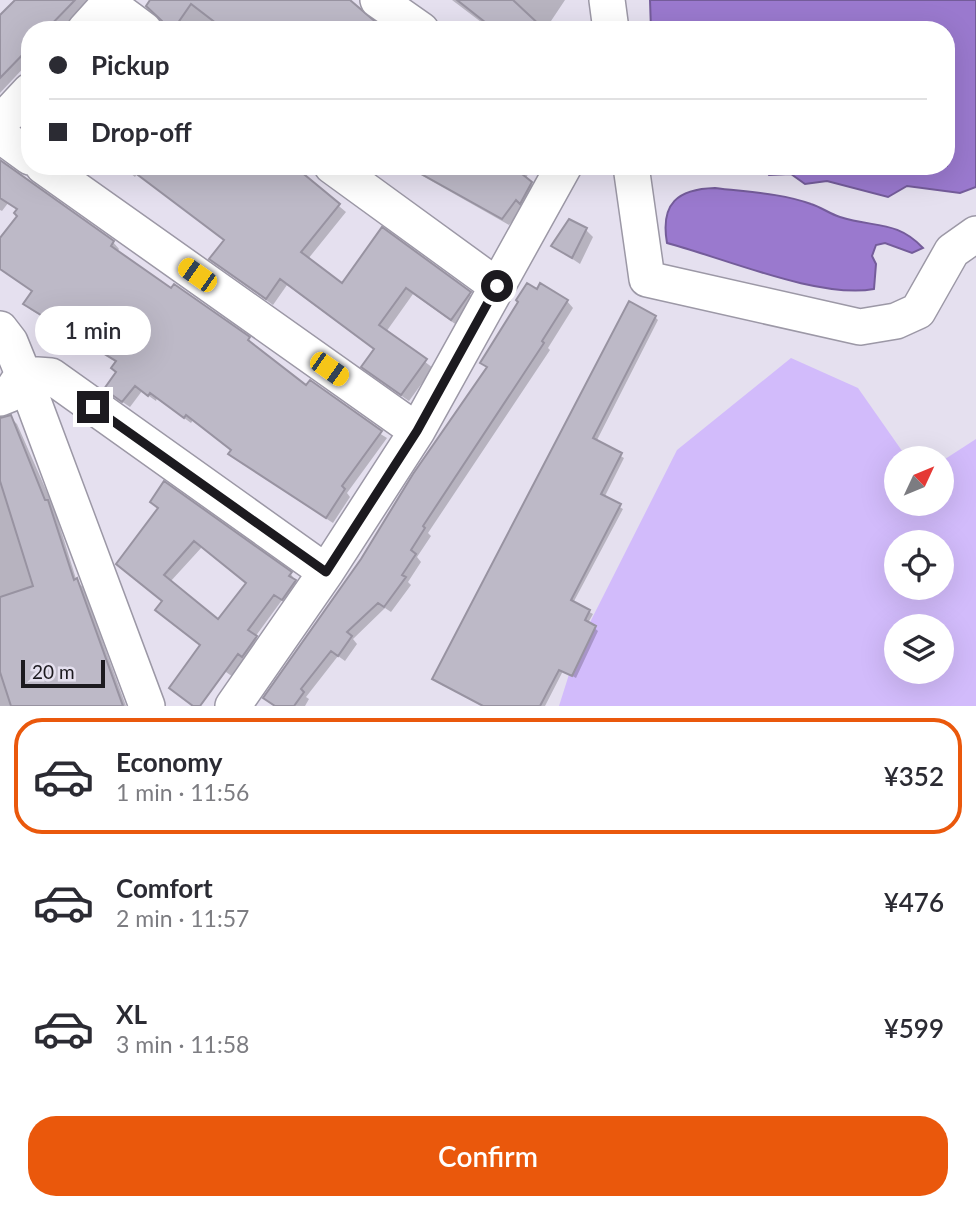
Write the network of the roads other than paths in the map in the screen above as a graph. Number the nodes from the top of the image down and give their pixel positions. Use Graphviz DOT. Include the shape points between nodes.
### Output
graph roads {
  1 [pos="379,0"];
  2 [pos="607,0"];
  3 [pos="111,2"];
  4 [pos="93,21"];
  5 [pos="133,21"];
  6 [pos="408,21"];
  7 [pos="610,21"];
  8 [pos="21,101"];
  9 [pos="0,123"];
  10 [pos="0,135"];
  11 [pos="21,150"];
  12 [pos="56,175"];
  13 [pos="344,175"];
  14 [pos="559,175"];
  15 [pos="632,175"];
  16 [pos="976,234"];
  17 [pos="497,286"];
  18 [pos="0,329"];
  19 [pos="11,386"];
  20 [pos="417,431"];
  21 [pos="326,572"];
  22 [pos="147,706"];
  23 [pos="233,706"];
  1 -- 6 [label="street"];
  2 -- 7 [label="street"];
  3 -- 4 [label="street"];
  3 -- 5 [label="street"];
  8 -- 9 [label="street"];
  10 -- 11 [label="street"];
  12 -- 20 [label="street"];
  13 -- 17 [label="street"];
  14 -- 17 [label="street"];
  15 -- 16 [label="street" via="647,279 860,327 897,321 918,311 952,251"];
  17 -- 20 [label="street"];
  18 -- 19 [label="street" via="10,342"];
  19 -- 21 [label="street" via="51,376"];
  19 -- 22 [label="street"];
  20 -- 21 [label="street"];
  21 -- 23 [label="street"];
}
